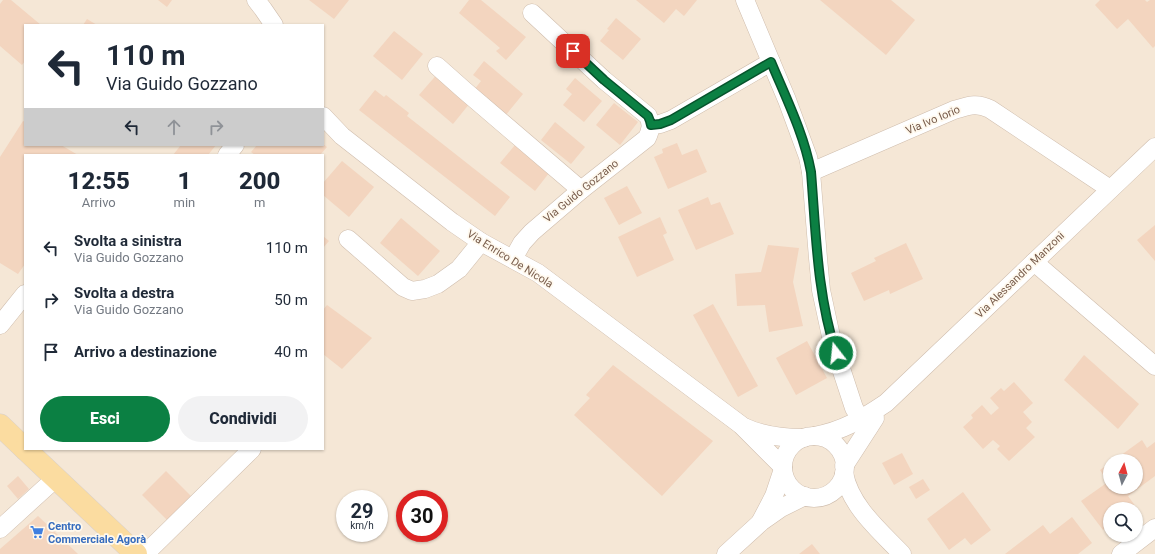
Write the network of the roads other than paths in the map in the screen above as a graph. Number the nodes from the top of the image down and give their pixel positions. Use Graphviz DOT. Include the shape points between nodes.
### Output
graph roads {
  1 [pos="257,0"];
  2 [pos="745,0"];
  3 [pos="532,13"];
  4 [pos="273,24"];
  5 [pos="771,62"];
  6 [pos="437,66"];
  7 [pos="324,117"];
  8 [pos="651,125"];
  9 [pos="234,146"];
  10 [pos="1155,146"];
  11 [pos="228,154"];
  12 [pos="811,172"];
  13 [pos="1110,189"];
  14 [pos="582,190"];
  15 [pos="348,239"];
  16 [pos="481,242"];
  17 [pos="512,259"];
  18 [pos="1034,262"];
  19 [pos="24,295"];
  20 [pos="0,325"];
  21 [pos="1155,366"];
  22 [pos="865,423"];
  23 [pos="0,425"];
  24 [pos="741,425"];
  25 [pos="809,437"];
  26 [pos="24,448"];
  27 [pos="26,450"];
  28 [pos="251,450"];
  29 [pos="783,468"];
  30 [pos="844,469"];
  31 [pos="56,478"];
  32 [pos="812,496"];
  33 [pos="865,514"];
  34 [pos="760,522"];
  35 [pos="1155,528"];
  36 [pos="0,529"];
  37 [pos="136,554"];
  38 [pos="145,554"];
  39 [pos="726,554"];
  40 [pos="902,554"];
  41 [pos="1121,554"];
  1 -- 4 [label="street"];
  2 -- 5 [label="street"];
  3 -- 8 [label="street" via="604,80 648,116"];
  5 -- 8 [label="street" via="671,120"];
  5 -- 12 [label="street" via="800,134"];
  6 -- 14 [label="street"];
  7 -- 16 [label="street, Via Enrico De Nicola" via="342,136"];
  8 -- 14 [label="street, Via Guido Gozzano" via="647,138"];
  9 -- 11 [label="street"];
  10 -- 13 [label="street, Via Alessandro Manzoni"];
  12 -- 13 [label="street, Via Ivo Iorio" via="954,110 977,105 990,109"];
  12 -- 22 [label="street" via="821,290 832,341 854,408"];
  13 -- 18 [label="street, Via Alessandro Manzoni"];
  14 -- 17 [label="street, Via Guido Gozzano" via="528,235"];
  15 -- 16 [label="street" via="403,287 412,291 438,284 460,269"];
  16 -- 17 [label="street, Via Enrico De Nicola"];
  17 -- 24 [label="street, Via Enrico De Nicola" via="538,274"];
  18 -- 21 [label="street"];
  18 -- 22 [label="street, Via Alessandro Manzoni"];
  19 -- 20 [label="street"];
  22 -- 25 [label="street, Via Alessandro Manzoni"];
  22 -- 30 [label="street, Via Alessandro Manzoni"];
  23 -- 26 [label="main road"];
  24 -- 25 [label="street, Via Enrico De Nicola" via="772,435 790,438"];
  24 -- 29 [label="street, Via Enrico De Nicola"];
  25 -- 29 [label="street" via="789,448"];
  25 -- 30 [label="street" via="824,438 835,445 842,454"];
  27 -- 31 [label="main road"];
  28 -- 38 [label="street"];
  29 -- 32 [label="street" via="786,479 796,492"];
  29 -- 34 [label="street" via="774,496"];
  30 -- 32 [label="street" via="835,489 824,496"];
  30 -- 33 [label="street" via="852,494"];
  31 -- 36 [label="street"];
  31 -- 37 [label="main road"];
  32 -- 33 [label="street" via="844,504"];
  32 -- 34 [label="street" via="782,508"];
  33 -- 40 [label="street"];
  34 -- 39 [label="street"];
  35 -- 41 [label="street"];
}
